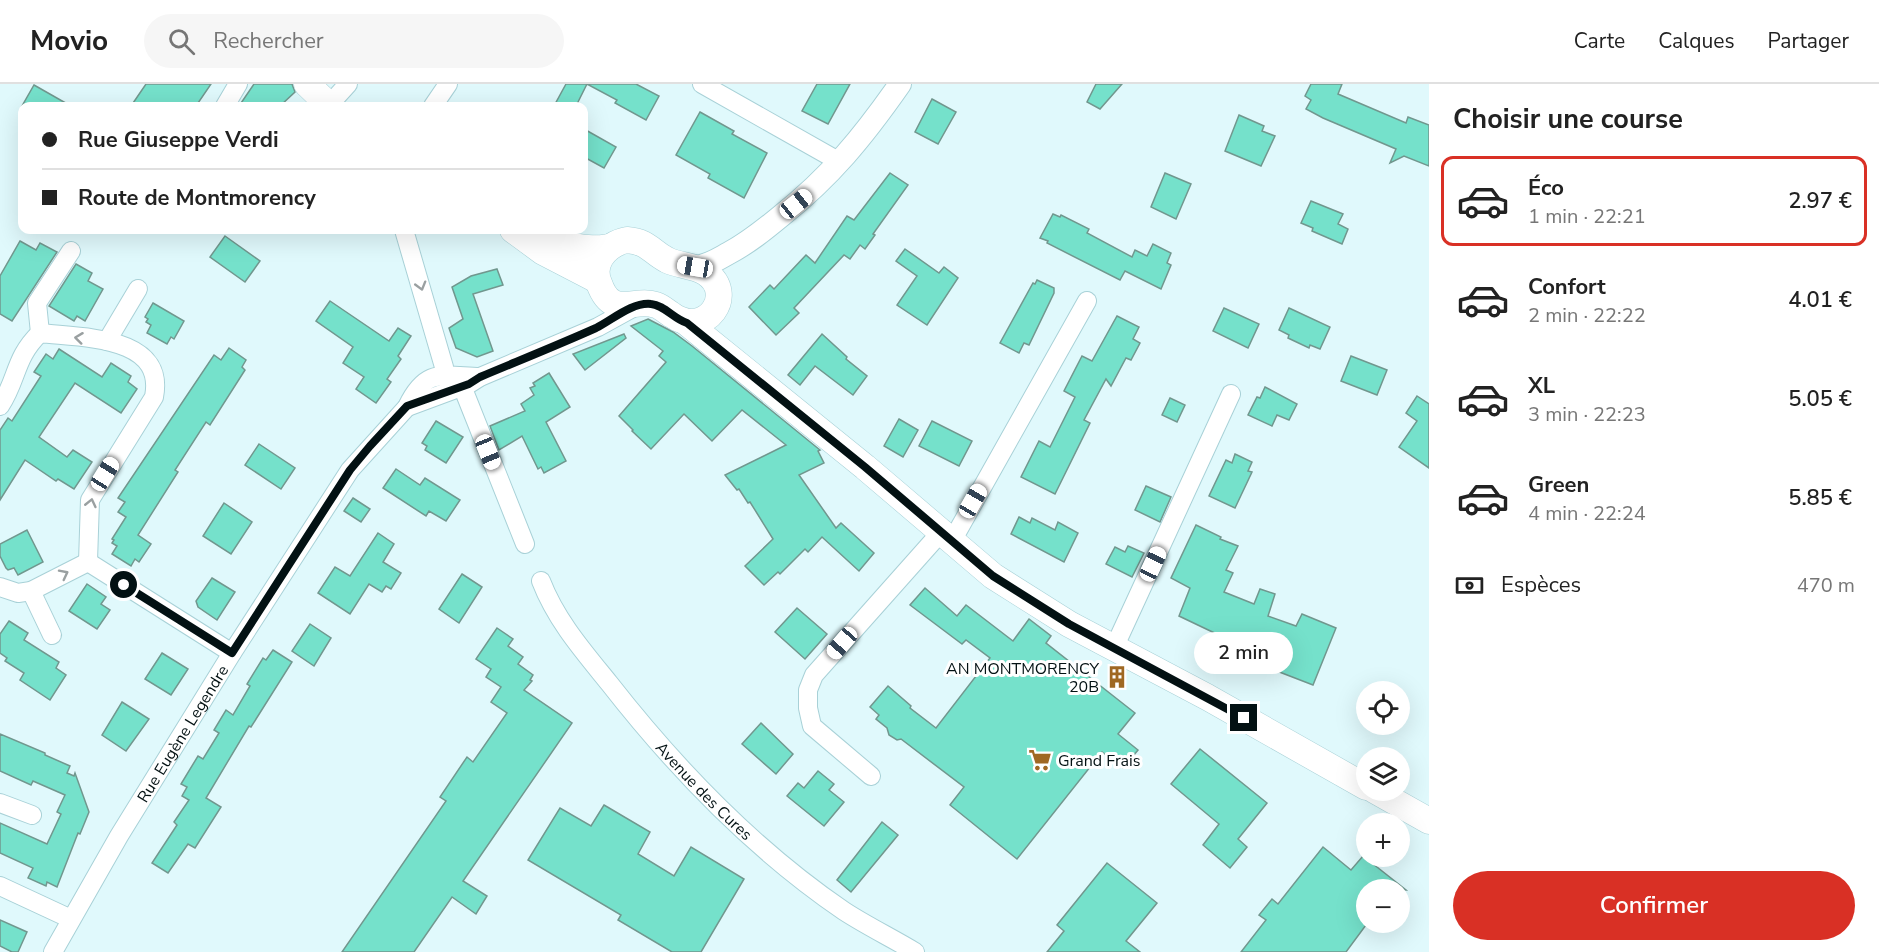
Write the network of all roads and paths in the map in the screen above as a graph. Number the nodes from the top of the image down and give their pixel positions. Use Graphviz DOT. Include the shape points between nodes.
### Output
graph roads {
  1 [pos="238,84"];
  2 [pos="307,84"];
  3 [pos="448,84"];
  4 [pos="702,84"];
  5 [pos="900,84"];
  6 [pos="336,97"];
  7 [pos="227,102"];
  8 [pos="436,102"];
  9 [pos="840,162"];
  10 [pos="405,234"];
  11 [pos="518,234"];
  12 [pos="543,234"];
  13 [pos="748,243"];
  14 [pos="609,247"];
  15 [pos="72,251"];
  16 [pos="695,267"];
  17 [pos="601,288"];
  18 [pos="138,289"];
  19 [pos="718,298"];
  20 [pos="1087,302"];
  21 [pos="640,304"];
  22 [pos="687,323"];
  23 [pos="598,327"];
  24 [pos="40,333"];
  25 [pos="107,341"];
  26 [pos="755,377"];
  27 [pos="454,379"];
  28 [pos="1231,394"];
  29 [pos="0,406"];
  30 [pos="947,536"];
  31 [pos="525,544"];
  32 [pos="88,562"];
  33 [pos="541,582"];
  34 [pos="0,587"];
  35 [pos="31,591"];
  36 [pos="52,635"];
  37 [pos="1114,648"];
  38 [pos="232,653"];
  39 [pos="871,776"];
  40 [pos="1356,781"];
  41 [pos="1394,801"];
  42 [pos="0,803"];
  43 [pos="32,815"];
  44 [pos="1429,820"];
  45 [pos="0,886"];
  46 [pos="72,919"];
  47 [pos="53,952"];
  48 [pos="915,952"];
  1 -- 7 [label="street"];
  2 -- 6 [label="main road"];
  3 -- 8 [label="street"];
  4 -- 9 [label="street"];
  5 -- 9 [label="street"];
  9 -- 13 [label="street" via="812,191"];
  10 -- 27 [label="street, one-way" via="444,367"];
  11 -- 17 [label="main road"];
  12 -- 14 [label="main road" via="576,248"];
  13 -- 16 [label="street" via="709,264"];
  13 -- 19 [label="street" via="729,268"];
  14 -- 16 [label="main road" via="627,240 642,242 668,260"];
  14 -- 17 [label="main road" via="597,267"];
  15 -- 24 [label="street" via="37,303"];
  16 -- 19 [label="main road" via="711,277"];
  17 -- 21 [label="main road" via="622,305"];
  17 -- 23 [label="street" via="604,313"];
  18 -- 25 [label="street"];
  19 -- 22 [label="main road" via="710,315"];
  19 -- 26 [label="main road" via="722,322"];
  20 -- 30 [label="street"];
  21 -- 22 [label="main road" via="657,305"];
  21 -- 23 [label="street, Rue Eugène Legendre"];
  22 -- 26 [label="main road"];
  23 -- 27 [label="street, Rue Eugène Legendre" via="480,377"];
  25 -- 24 [label="street, one-way"];
  24 -- 29 [label="street" via="18,363"];
  32 -- 25 [label="street, one-way" via="90,500 154,397 156,385 150,364 142,356 127,346"];
  26 -- 30 [label="main road"];
  27 -- 31 [label="street"];
  27 -- 38 [label="street, Rue Eugène Legendre" via="407,406 350,470"];
  28 -- 37 [label="street"];
  30 -- 37 [label="main road" via="993,576"];
  30 -- 39 [label="street" via="814,675 808,690 812,726"];
  35 -- 32 [label="street, one-way"];
  32 -- 38 [label="street"];
  33 -- 48 [label="street, Avenue des Cures" via="572,636 629,709 712,802 766,852 832,902"];
  34 -- 35 [label="street" via="18,593"];
  35 -- 36 [label="street"];
  37 -- 40 [label="main road"];
  38 -- 46 [label="street, Rue Eugène Legendre"];
  41 -- 44 [label="main road"];
  42 -- 43 [label="street"];
  45 -- 46 [label="street"];
  46 -- 47 [label="street, Rue Eugène Legendre"];
}
